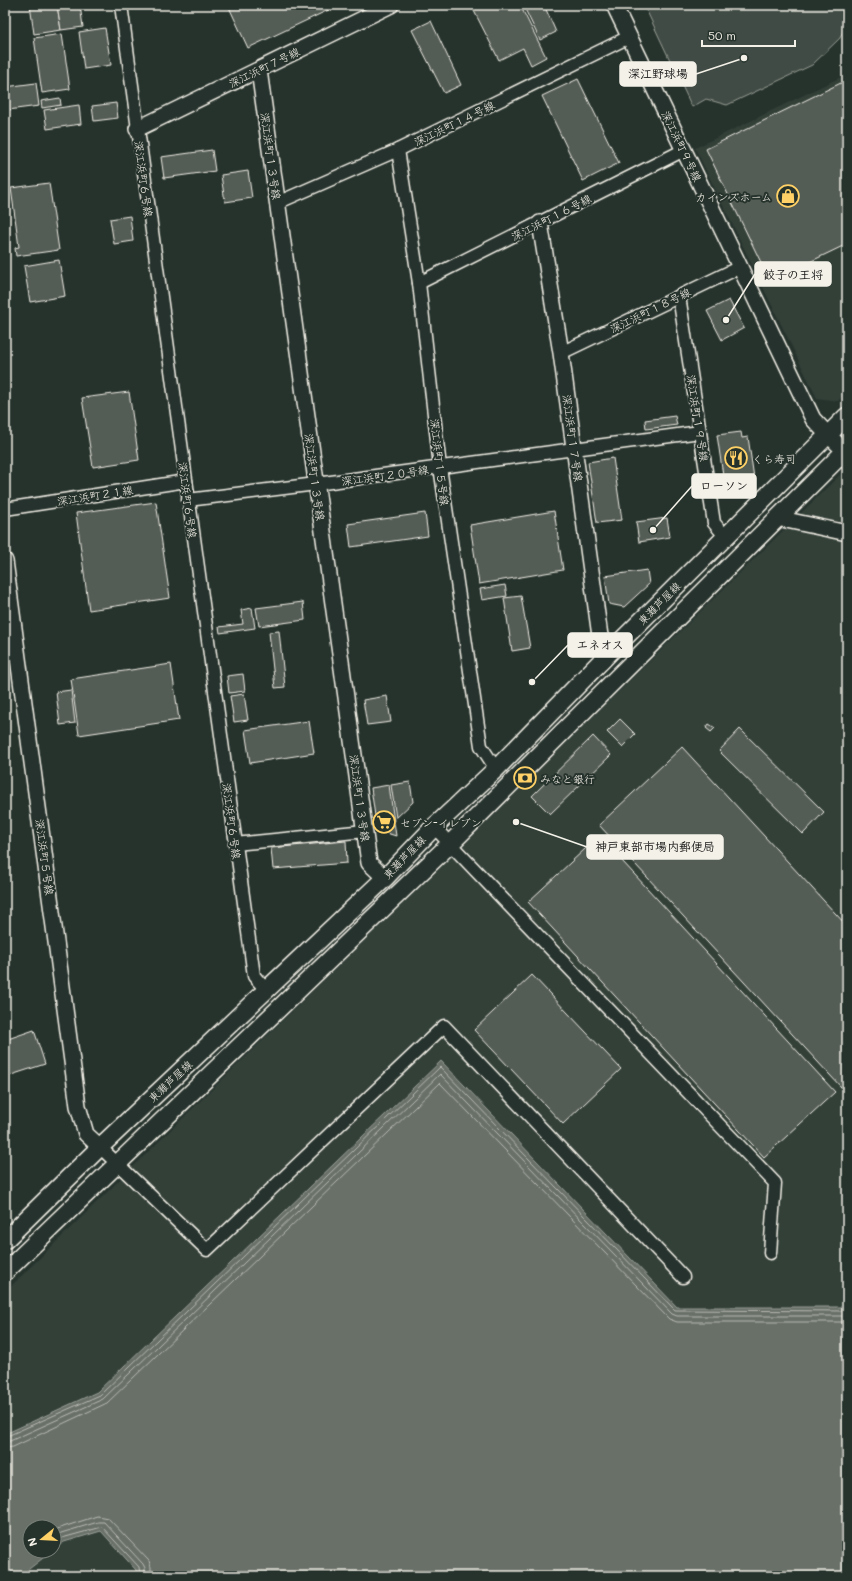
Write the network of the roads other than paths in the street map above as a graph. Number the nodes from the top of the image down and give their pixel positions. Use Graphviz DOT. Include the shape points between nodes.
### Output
graph roads {
  1 [pos="121,5"];
  2 [pos="391,5"];
  3 [pos="614,5"];
  4 [pos="629,37"];
  5 [pos="259,70"];
  6 [pos="137,129"];
  7 [pos="398,150"];
  8 [pos="684,150"];
  9 [pos="277,203"];
  10 [pos="540,223"];
  11 [pos="740,267"];
  12 [pos="419,283"];
  13 [pos="679,296"];
  14 [pos="561,353"];
  15 [pos="847,416"];
  16 [pos="700,432"];
  17 [pos="828,435"];
  18 [pos="574,448"];
  19 [pos="846,450"];
  20 [pos="440,467"];
  21 [pos="186,481"];
  22 [pos="316,484"];
  23 [pos="188,500"];
  24 [pos="5,509"];
  25 [pos="777,518"];
  26 [pos="847,533"];
  27 [pos="725,536"];
  28 [pos="5,561"];
  29 [pos="10,635"];
  30 [pos="611,651"];
  31 [pos="496,769"];
  32 [pos="434,827"];
  33 [pos="365,831"];
  34 [pos="235,844"];
  35 [pos="450,844"];
  36 [pos="385,878"];
  37 [pos="266,990"];
  38 [pos="100,1148"];
  39 [pos="117,1164"];
  40 [pos="5,1240"];
  41 [pos="770,1253"];
  42 [pos="5,1272"];
  43 [pos="682,1277"];
  1 -- 6 [label="street, 深江浜町６号線"];
  2 -- 5 [label="street, 深江浜町７号線"];
  3 -- 4 [label="street, 深江浜町９号線"];
  4 -- 7 [label="street, 深江浜町１４号線"];
  4 -- 8 [label="street, 深江浜町９号線"];
  5 -- 6 [label="street, 深江浜町７号線"];
  5 -- 9 [label="street, 深江浜町１３号線"];
  6 -- 21 [label="street, 深江浜町６号線"];
  7 -- 9 [label="street, 深江浜町１４号線"];
  7 -- 12 [label="street, 深江浜町１５号線"];
  8 -- 10 [label="street, 深江浜町１６号線"];
  8 -- 11 [label="street, 深江浜町９号線"];
  9 -- 22 [label="street, 深江浜町１３号線"];
  10 -- 12 [label="street, 深江浜町１６号線"];
  10 -- 14 [label="street, 深江浜町１７号線"];
  11 -- 13 [label="street, 深江浜町１８号線"];
  11 -- 17 [label="street, 深江浜町９号線" via="814,419"];
  12 -- 20 [label="street, 深江浜町１５号線"];
  13 -- 14 [label="street, 深江浜町１８号線"];
  13 -- 16 [label="street, 深江浜町１９号線"];
  14 -- 18 [label="street, 深江浜町１７号線"];
  15 -- 17 [label="main road, 東灘芦屋線"];
  16 -- 18 [label="street, 深江浜町２０号線"];
  16 -- 27 [label="street, 深江浜町１９号線" via="714,523"];
  17 -- 19 [label="street, 深江浜町９号線"];
  17 -- 27 [label="main road, 東灘芦屋線"];
  18 -- 20 [label="street, 深江浜町２０号線"];
  18 -- 30 [label="street, 深江浜町１７号線" via="600,636"];
  19 -- 25 [label="main road, 東灘芦屋線"];
  20 -- 22 [label="street, 深江浜町２０号線"];
  20 -- 31 [label="street, 深江浜町１５号線" via="481,746"];
  21 -- 23 [label="street, 深江浜町６号線"];
  21 -- 24 [label="street, 深江浜町２１線"];
  22 -- 23 [label="street, 深江浜町２０号線"];
  22 -- 33 [label="street, 深江浜町１３号線"];
  23 -- 34 [label="street, 深江浜町６号線"];
  25 -- 26 [label="street"];
  25 -- 35 [label="main road, 東灘芦屋線"];
  27 -- 30 [label="main road, 東灘芦屋線"];
  28 -- 29 [label="street, 深江浜町５号線"];
  29 -- 38 [label="street, 深江浜町５号線" via="78,1106 86,1134"];
  30 -- 31 [label="main road, 東灘芦屋線"];
  31 -- 32 [label="main road, 東灘芦屋線"];
  32 -- 35 [label="street"];
  32 -- 36 [label="main road, 東灘芦屋線"];
  33 -- 34 [label="street"];
  33 -- 36 [label="street, 深江浜町１３号線" via="369,863"];
  34 -- 37 [label="street, 深江浜町６号線" via="254,976"];
  35 -- 39 [label="main road, 東灘芦屋線"];
  35 -- 41 [label="street" via="775,1183"];
  36 -- 37 [label="main road, 東灘芦屋線"];
  37 -- 38 [label="main road, 東灘芦屋線"];
  38 -- 39 [label="street"];
  38 -- 40 [label="main road, 東灘芦屋線"];
  39 -- 42 [label="main road, 東灘芦屋線"];
  39 -- 43 [label="street" via="207,1250 444,1026"];
}
